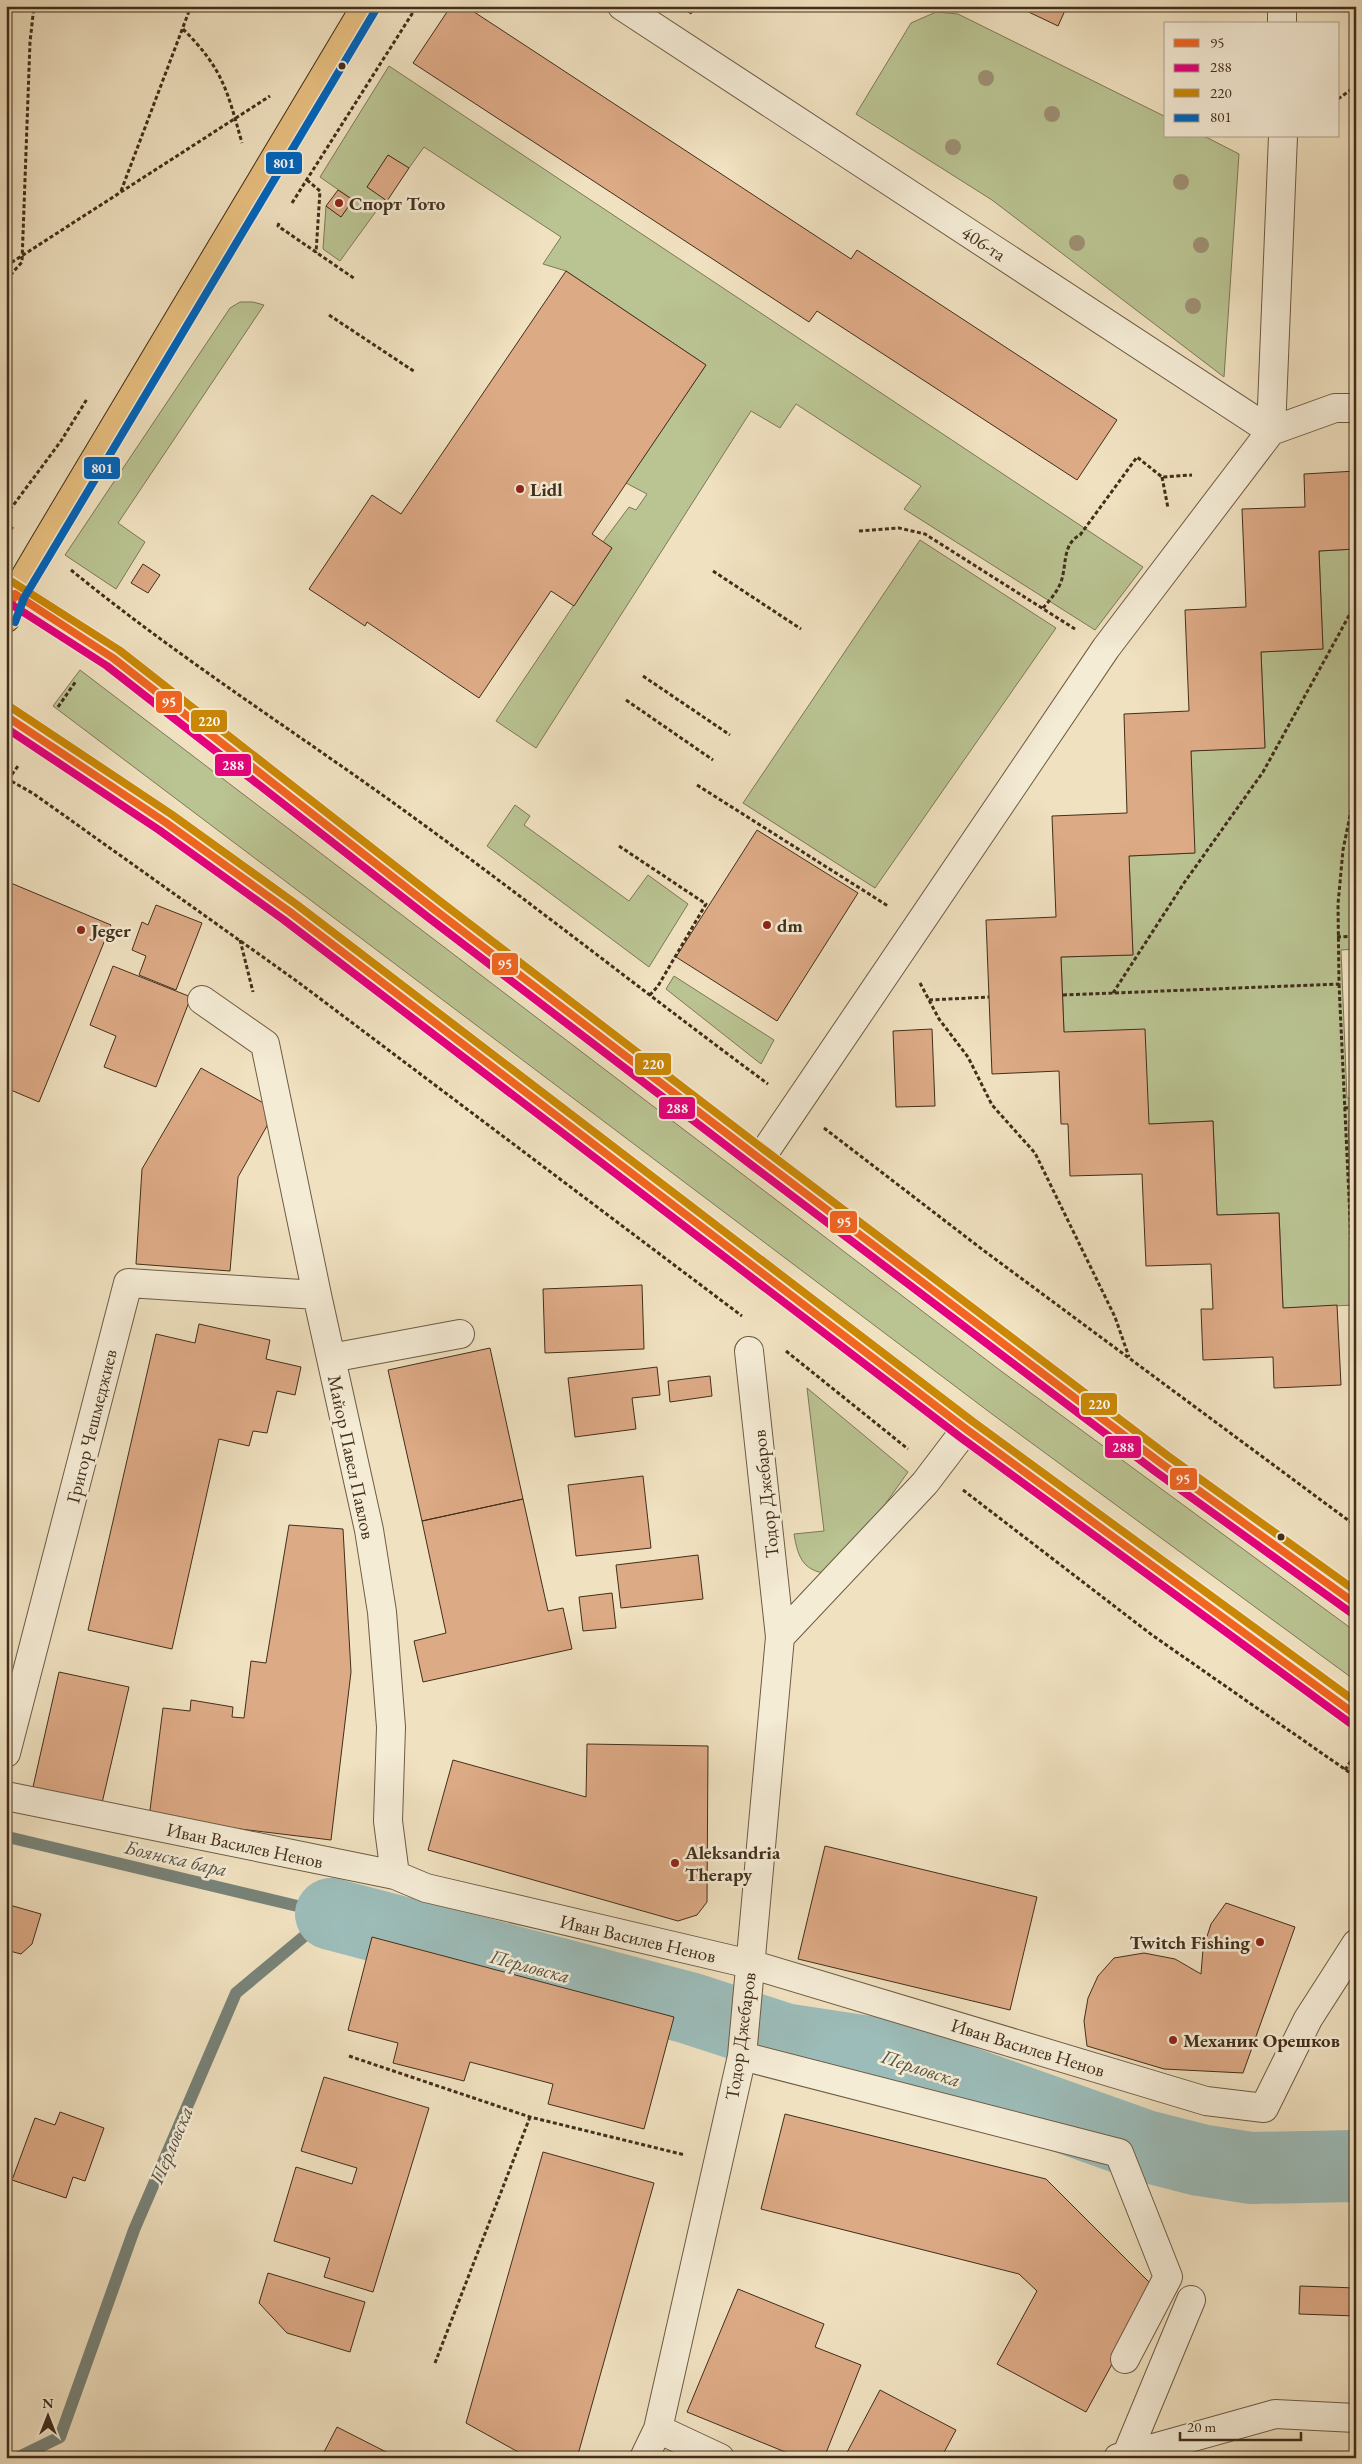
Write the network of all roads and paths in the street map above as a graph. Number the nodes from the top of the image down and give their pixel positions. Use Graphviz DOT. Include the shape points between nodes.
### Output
graph roads {
  1 [pos="34,6"];
  2 [pos="192,6"];
  3 [pos="366,6"];
  4 [pos="417,6"];
  5 [pos="622,6"];
  6 [pos="1282,6"];
  7 [pos="1282,22"];
  8 [pos="183,30"];
  9 [pos="1356,86"];
  10 [pos="272,94"];
  11 [pos="1340,98"];
  12 [pos="234,117"];
  13 [pos="1283,138"];
  14 [pos="307,180"];
  15 [pos="121,192"];
  16 [pos="288,210"];
  17 [pos="283,218"];
  18 [pos="316,253"];
  19 [pos="23,256"];
  20 [pos="6,266"];
  21 [pos="355,279"];
  22 [pos="6,280"];
  23 [pos="329,315"];
  24 [pos="415,372"];
  25 [pos="1356,408"];
  26 [pos="1270,431"];
  27 [pos="1240,472"];
  28 [pos="6,524"];
  29 [pos="14,530"];
  30 [pos="859,532"];
  31 [pos="69,568"];
  32 [pos="713,571"];
  33 [pos="9,600"];
  34 [pos="1356,603"];
  35 [pos="1042,608"];
  36 [pos="801,629"];
  37 [pos="1106,648"];
  38 [pos="643,676"];
  39 [pos="76,681"];
  40 [pos="626,700"];
  41 [pos="58,707"];
  42 [pos="6,716"];
  43 [pos="730,735"];
  44 [pos="713,760"];
  45 [pos="19,765"];
  46 [pos="7,779"];
  47 [pos="697,784"];
  48 [pos="1356,786"];
  49 [pos="619,846"];
  50 [pos="919,925"];
  51 [pos="1356,936"];
  52 [pos="1337,937"];
  53 [pos="893,962"];
  54 [pos="1339,984"];
  55 [pos="1113,993"];
  56 [pos="1063,994"];
  57 [pos="649,996"];
  58 [pos="989,997"];
  59 [pos="202,1000"];
  60 [pos="929,1000"];
  61 [pos="774,1088"];
  62 [pos="1356,1107"];
  63 [pos="1344,1108"];
  64 [pos="818,1123"];
  65 [pos="760,1159"];
  66 [pos="317,1295"];
  67 [pos="745,1319"];
  68 [pos="460,1334"];
  69 [pos="1356,1347"];
  70 [pos="784,1350"];
  71 [pos="750,1351"];
  72 [pos="331,1358"];
  73 [pos="1129,1358"];
  74 [pos="966,1429"];
  75 [pos="916,1456"];
  76 [pos="963,1489"];
  77 [pos="1356,1526"];
  78 [pos="1356,1604"];
  79 [pos="780,1636"];
  80 [pos="1356,1715"];
  81 [pos="6,1753"];
  82 [pos="1354,1756"];
  83 [pos="1345,1770"];
  84 [pos="1356,1777"];
  85 [pos="6,1796"];
  86 [pos="395,1876"];
  87 [pos="1356,1944"];
  88 [pos="749,1972"];
  89 [pos="742,2050"];
  90 [pos="349,2056"];
  91 [pos="530,2117"];
  92 [pos="719,2164"];
  93 [pos="1191,2300"];
  94 [pos="1124,2359"];
  95 [pos="435,2363"];
  96 [pos="1356,2418"];
  97 [pos="658,2429"];
  98 [pos="1123,2456"];
  99 [pos="644,2458"];
  100 [pos="720,2458"];
  1 -- 19 [label="path"];
  2 -- 8 [label="path"];
  3 -- 33 [label="main road"];
  4 -- 14 [label="path"];
  5 -- 26 [label="street, 406-та"];
  6 -- 7 [label="street"];
  8 -- 12 [label="path" via="214,65 224,83"];
  8 -- 15 [label="path"];
  9 -- 11 [label="path"];
  10 -- 12 [label="path"];
  12 -- 15 [label="path"];
  13 -- 26 [label="street"];
  14 -- 16 [label="path"];
  14 -- 18 [label="path" via="320,191"];
  15 -- 19 [label="path"];
  17 -- 18 [label="path" via="278,226"];
  18 -- 21 [label="path"];
  19 -- 20 [label="path"];
  19 -- 22 [label="path" via="22,262"];
  23 -- 24 [label="path"];
  25 -- 26 [label="street" via="1335,408"];
  26 -- 27 [label="street"];
  27 -- 35 [label="path" via="1162,477 1137,457 1080,535 1073,538 1067,548 1062,580"];
  27 -- 37 [label="street"];
  28 -- 29 [label="path"];
  30 -- 35 [label="path" via="899,528 917,530"];
  31 -- 57 [label="path" via="146,629 485,868"];
  32 -- 36 [label="path"];
  33 -- 65 [label="main road" via="113,658"];
  34 -- 55 [label="path" via="1263,772"];
  35 -- 37 [label="path"];
  37 -- 50 [label="street"];
  38 -- 43 [label="path"];
  39 -- 41 [label="path"];
  40 -- 44 [label="path"];
  42 -- 74 [label="main road" via="165,822 290,912"];
  45 -- 46 [label="path"];
  46 -- 67 [label="path" via="34,794 298,982"];
  47 -- 50 [label="path"];
  48 -- 52 [label="path" via="1343,850"];
  49 -- 57 [label="path" via="706,904"];
  50 -- 53 [label="street"];
  51 -- 52 [label="path"];
  52 -- 54 [label="path"];
  53 -- 60 [label="path" via="915,973"];
  53 -- 65 [label="street"];
  54 -- 55 [label="path"];
  54 -- 63 [label="path"];
  55 -- 56 [label="path"];
  57 -- 61 [label="path"];
  58 -- 60 [label="path"];
  59 -- 66 [label="street, Майор Павел Павлов" via="265,1044"];
  60 -- 73 [label="path" via="968,1057 992,1105 1035,1153 1115,1317"];
  62 -- 63 [label="path"];
  63 -- 69 [label="path"];
  64 -- 73 [label="path"];
  65 -- 78 [label="main road" via="1162,1464"];
  66 -- 72 [label="street, Майор Павел Павлов"];
  66 -- 81 [label="street, Григор Чешмеджиев" via="128,1282"];
  68 -- 72 [label="street"];
  70 -- 75 [label="path"];
  71 -- 79 [label="street, Тодор Джебаров"];
  72 -- 86 [label="street, Майор Павел Павлов" via="370,1530 382,1612 391,1727 388,1821"];
  73 -- 77 [label="path"];
  74 -- 79 [label="street" via="925,1483"];
  74 -- 80 [label="main road"];
  76 -- 83 [label="path" via="1152,1635"];
  79 -- 88 [label="street, Тодор Джебаров"];
  82 -- 83 [label="path"];
  83 -- 84 [label="path"];
  85 -- 86 [label="street, Иван Василев Ненов"];
  86 -- 88 [label="street, Иван Василев Ненов" via="426,1888"];
  87 -- 88 [label="street, Иван Василев Ненов" via="1308,2020 1264,2108 1206,2101"];
  88 -- 89 [label="street, Тодор Джебаров"];
  89 -- 92 [label="street, Тодор Джебаров"];
  89 -- 94 [label="street" via="1118,2153 1168,2277"];
  90 -- 91 [label="path"];
  91 -- 92 [label="path"];
  91 -- 95 [label="path"];
  92 -- 97 [label="street, Тодор Джебаров"];
  93 -- 98 [label="street"];
  96 -- 98 [label="street" via="1275,2414"];
  97 -- 99 [label="street, Тодор Джебаров"];
  97 -- 100 [label="street"];
}
